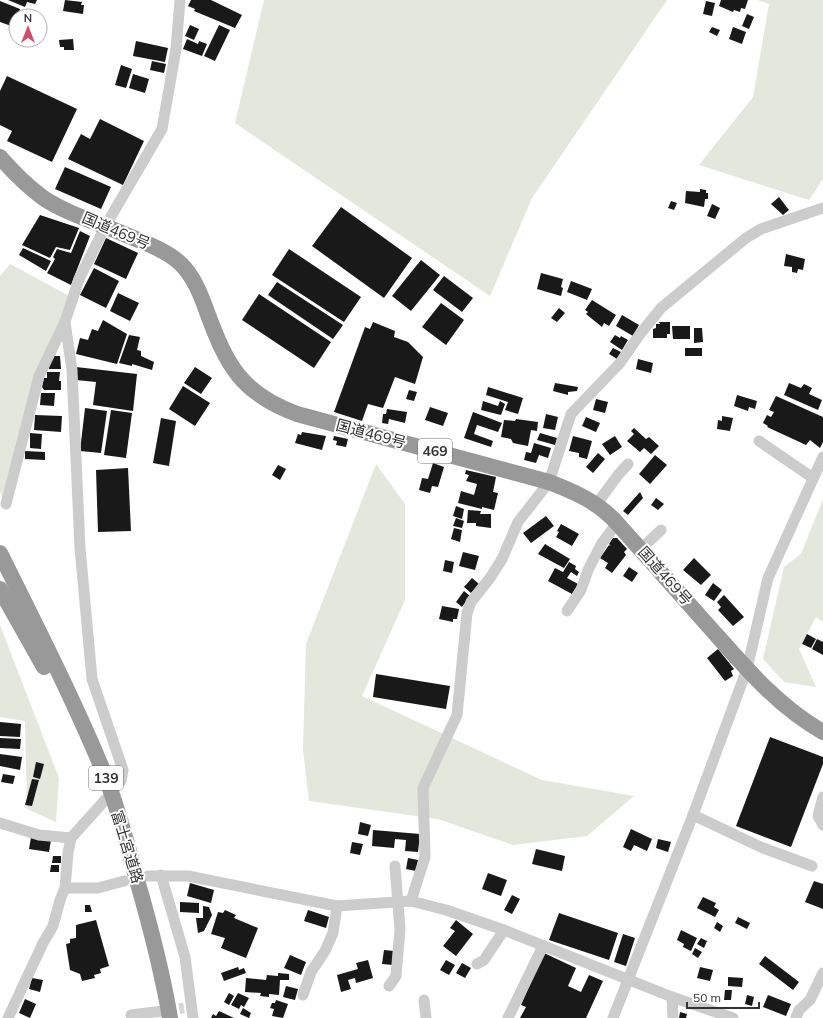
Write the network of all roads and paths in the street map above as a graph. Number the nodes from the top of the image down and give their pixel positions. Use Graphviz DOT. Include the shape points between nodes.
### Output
graph roads {
  1 [pos="180,0"];
  2 [pos="0,157"];
  3 [pos="823,208"];
  4 [pos="106,225"];
  5 [pos="65,322"];
  6 [pos="759,441"];
  7 [pos="823,457"];
  8 [pos="628,464"];
  9 [pos="813,478"];
  10 [pos="549,482"];
  11 [pos="6,504"];
  12 [pos="596,505"];
  13 [pos="617,523"];
  14 [pos="661,530"];
  15 [pos="641,549"];
  16 [pos="0,553"];
  17 [pos="0,589"];
  18 [pos="566,611"];
  19 [pos="747,669"];
  20 [pos="823,732"];
  21 [pos="104,774"];
  22 [pos="121,781"];
  23 [pos="823,797"];
  24 [pos="106,799"];
  25 [pos="693,815"];
  26 [pos="0,823"];
  27 [pos="823,825"];
  28 [pos="71,838"];
  29 [pos="395,866"];
  30 [pos="812,866"];
  31 [pos="161,875"];
  32 [pos="148,876"];
  33 [pos="124,881"];
  34 [pos="65,888"];
  35 [pos="412,901"];
  36 [pos="397,902"];
  37 [pos="337,906"];
  38 [pos="504,930"];
  39 [pos="543,946"];
  40 [pos="477,964"];
  41 [pos="823,973"];
  42 [pos="628,979"];
  43 [pos="389,986"];
  44 [pos="303,995"];
  45 [pos="672,997"];
  46 [pos="424,1000"];
  47 [pos="190,1011"];
  48 [pos="167,1014"];
  49 [pos="131,1015"];
  50 [pos="8,1018"];
  51 [pos="426,1018"];
  52 [pos="508,1018"];
  53 [pos="613,1018"];
  54 [pos="673,1018"];
  55 [pos="733,1018"];
  56 [pos="796,1018"];
  1 -- 4 [label="street" via="176,49 162,129"];
  2 -- 4 [label="highway, 国道469号 / 469" via="14,174 43,198"];
  3 -- 10 [label="street" via="761,229 746,238 661,308 620,363 572,414"];
  4 -- 5 [label="street" via="79,279"];
  4 -- 10 [label="highway, 国道469号 / 469" via="159,249 181,265 192,278 201,296 230,365 250,389 275,406"];
  5 -- 11 [label="street" via="39,376"];
  5 -- 22 [label="street" via="72,370 80,548 92,679 123,770"];
  6 -- 9 [label="street"];
  7 -- 9 [label="street"];
  8 -- 12 [label="street"];
  9 -- 19 [label="street" via="768,578"];
  10 -- 12 [label="highway, 国道469号 / 469" via="577,493"];
  10 -- 35 [label="street" via="518,522 502,559 466,613 457,715 423,788 425,857"];
  12 -- 13 [label="highway, 国道469号 / 469"];
  13 -- 15 [label="highway, 国道469号 / 469"];
  13 -- 18 [label="street" via="602,543 581,590"];
  14 -- 15 [label="street"];
  15 -- 19 [label="highway, 国道469号 / 469"];
  16 -- 21 [label="highway, 富士宮道路 / 139"];
  17 -- 21 [label="highway"];
  19 -- 20 [label="highway, 国道469号 / 469" via="776,698"];
  19 -- 25 [label="street"];
  21 -- 48 [label="highway, 富士宮道路 / 139" via="127,842 142,898 166,991"];
  23 -- 27 [label="street" via="818,816"];
  24 -- 28 [label="street"];
  25 -- 30 [label="street" via="763,848"];
  25 -- 42 [label="street"];
  26 -- 28 [label="street" via="39,835"];
  28 -- 34 [label="street"];
  29 -- 36 [label="street"];
  31 -- 32 [label="street"];
  31 -- 37 [label="street" via="188,876"];
  31 -- 47 [label="street" via="185,957"];
  33 -- 34 [label="street" via="98,888"];
  34 -- 50 [label="street" via="53,926"];
  35 -- 36 [label="street"];
  35 -- 38 [label="street"];
  36 -- 37 [label="street"];
  36 -- 43 [label="street" via="400,929 396,976"];
  37 -- 44 [label="street" via="333,933 311,972"];
  38 -- 39 [label="street"];
  38 -- 40 [label="street" via="484,960"];
  39 -- 42 [label="street"];
  39 -- 52 [label="street"];
  41 -- 56 [label="street" via="810,1000 799,1010"];
  42 -- 45 [label="street"];
  42 -- 53 [label="street"];
  45 -- 54 [label="street"];
  45 -- 55 [label="street"];
  46 -- 51 [label="street"];
  48 -- 49 [label="street"];
}
